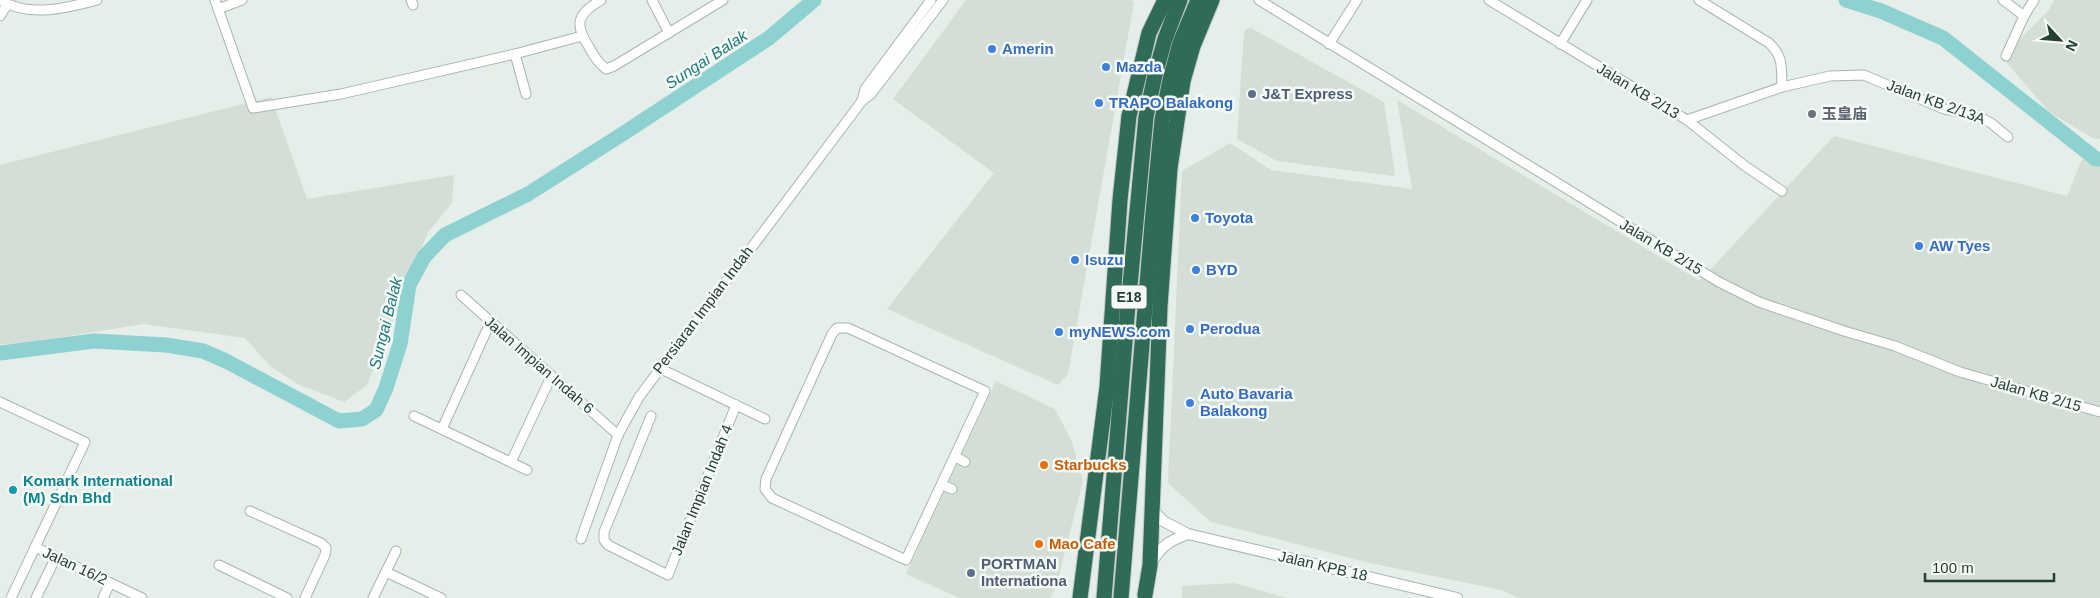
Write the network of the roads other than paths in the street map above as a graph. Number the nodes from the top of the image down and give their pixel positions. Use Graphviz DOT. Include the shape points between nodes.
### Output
graph roads {
  1 [pos="44,0"];
  2 [pos="97,0"];
  3 [pos="242,0"];
  4 [pos="601,0"];
  5 [pos="652,0"];
  6 [pos="723,0"];
  7 [pos="931,0"];
  8 [pos="943,0"];
  9 [pos="1164,0"];
  10 [pos="1180,0"];
  11 [pos="1260,0"];
  12 [pos="1357,0"];
  13 [pos="1587,0"];
  14 [pos="1699,0"];
  15 [pos="2003,0"];
  16 [pos="2034,0"];
  17 [pos="1209,1"];
  18 [pos="1491,1"];
  19 [pos="4,2"];
  20 [pos="216,4"];
  21 [pos="48,10"];
  22 [pos="0,16"];
  23 [pos="2024,16"];
  24 [pos="669,33"];
  25 [pos="582,36"];
  26 [pos="1329,44"];
  27 [pos="1560,44"];
  28 [pos="515,54"];
  29 [pos="2006,56"];
  30 [pos="1782,87"];
  31 [pos="526,94"];
  32 [pos="862,101"];
  33 [pos="1687,120"];
  34 [pos="2008,137"];
  35 [pos="1782,191"];
  36 [pos="461,295"];
  37 [pos="490,324"];
  38 [pos="659,368"];
  39 [pos="551,377"];
  40 [pos="1138,380"];
  41 [pos="0,402"];
  42 [pos="736,405"];
  43 [pos="2100,412"];
  44 [pos="414,416"];
  45 [pos="651,416"];
  46 [pos="764,420"];
  47 [pos="442,429"];
  48 [pos="618,435"];
  49 [pos="956,457"];
  50 [pos="511,462"];
  51 [pos="966,462"];
  52 [pos="527,470"];
  53 [pos="942,485"];
  54 [pos="952,490"];
  55 [pos="1152,509"];
  56 [pos="250,511"];
  57 [pos="1188,534"];
  58 [pos="581,539"];
  59 [pos="35,547"];
  60 [pos="396,551"];
  61 [pos="56,557"];
  62 [pos="219,565"];
  63 [pos="1150,565"];
  64 [pos="386,572"];
  65 [pos="110,582"];
  66 [pos="1145,596"];
  67 [pos="11,598"];
  68 [pos="36,598"];
  69 [pos="103,598"];
  70 [pos="142,598"];
  71 [pos="287,598"];
  72 [pos="305,598"];
  73 [pos="373,598"];
  74 [pos="441,598"];
  75 [pos="1080,598"];
  76 [pos="1104,598"];
  77 [pos="1121,598"];
  78 [pos="1457,598"];
  1 -- 21 [label="street"];
  2 -- 21 [label="street"];
  3 -- 20 [label="street"];
  4 -- 25 [label="street" via="583,13 578,23"];
  5 -- 24 [label="street"];
  6 -- 24 [label="street"];
  7 -- 32 [label="street, Persiaran Impian Indah" via="864,89"];
  8 -- 32 [label="street, Persiaran Impian Indah" via="872,94"];
  9 -- 75 [label="highway" via="1150,33 1129,116 1107,387"];
  10 -- 76 [label="highway, E18" via="1165,39 1146,118"];
  11 -- 26 [label="street, Jalan KB 2/15"];
  12 -- 26 [label="street"];
  13 -- 27 [label="street"];
  14 -- 30 [label="street" via="1769,42 1778,52"];
  15 -- 23 [label="street"];
  16 -- 23 [label="street"];
  17 -- 40 [label="highway, E18" via="1180,43 1162,120"];
  17 -- 55 [label="highway" via="1183,81 1170,168 1160,306"];
  18 -- 27 [label="street, Jalan KB 2/13"];
  19 -- 21 [label="street" via="25,10"];
  19 -- 22 [label="street"];
  20 -- 28 [label="street" via="252,108 341,94"];
  23 -- 29 [label="street"];
  24 -- 25 [label="street" via="606,69"];
  25 -- 28 [label="street"];
  26 -- 43 [label="street, Jalan KB 2/15" via="1719,282 1759,302 1895,346 1960,372"];
  27 -- 33 [label="street, Jalan KB 2/13"];
  28 -- 31 [label="street"];
  30 -- 33 [label="street, Jalan KB 2/13A"];
  30 -- 34 [label="street, Jalan KB 2/13A" via="1830,76 1864,75 1944,109 1978,116"];
  32 -- 38 [label="street, Persiaran Impian Indah"];
  33 -- 35 [label="street, Jalan KB 2/13"];
  36 -- 37 [label="street, Jalan Impian Indah 6"];
  37 -- 39 [label="street, Jalan Impian Indah 6"];
  37 -- 47 [label="street"];
  38 -- 42 [label="street"];
  38 -- 48 [label="street, Persiaran Impian Indah"];
  39 -- 48 [label="street, Jalan Impian Indah 6"];
  39 -- 50 [label="street"];
  40 -- 66 [label="highway" via="1146,405 1142,566"];
  40 -- 77 [label="highway, E18"];
  41 -- 59 [label="street" via="85,442"];
  42 -- 45 [label="street, Jalan Impian Indah 4" via="668,575 604,540 604,532"];
  42 -- 46 [label="street"];
  44 -- 47 [label="street"];
  47 -- 50 [label="street"];
  48 -- 58 [label="street, Persiaran Impian Indah"];
  49 -- 51 [label="street"];
  49 -- 53 [label="street"];
  49 -- 53 [label="street" via="985,391 848,328 836,328 766,479 765,489 772,498 906,560"];
  50 -- 52 [label="street"];
  53 -- 54 [label="street"];
  55 -- 57 [label="street, Jalan KPB 18" via="1163,522"];
  55 -- 63 [label="highway"];
  56 -- 72 [label="street" via="326,548"];
  57 -- 63 [label="street" via="1162,546"];
  57 -- 78 [label="street, Jalan KPB 18"];
  59 -- 61 [label="street, Jalan 16/2"];
  59 -- 67 [label="street"];
  60 -- 64 [label="street"];
  61 -- 65 [label="street, Jalan 16/2"];
  61 -- 68 [label="street"];
  62 -- 71 [label="street"];
  63 -- 66 [label="highway"];
  64 -- 73 [label="street"];
  64 -- 74 [label="street"];
  65 -- 69 [label="street"];
  65 -- 70 [label="street, Jalan 16/2"];
}
